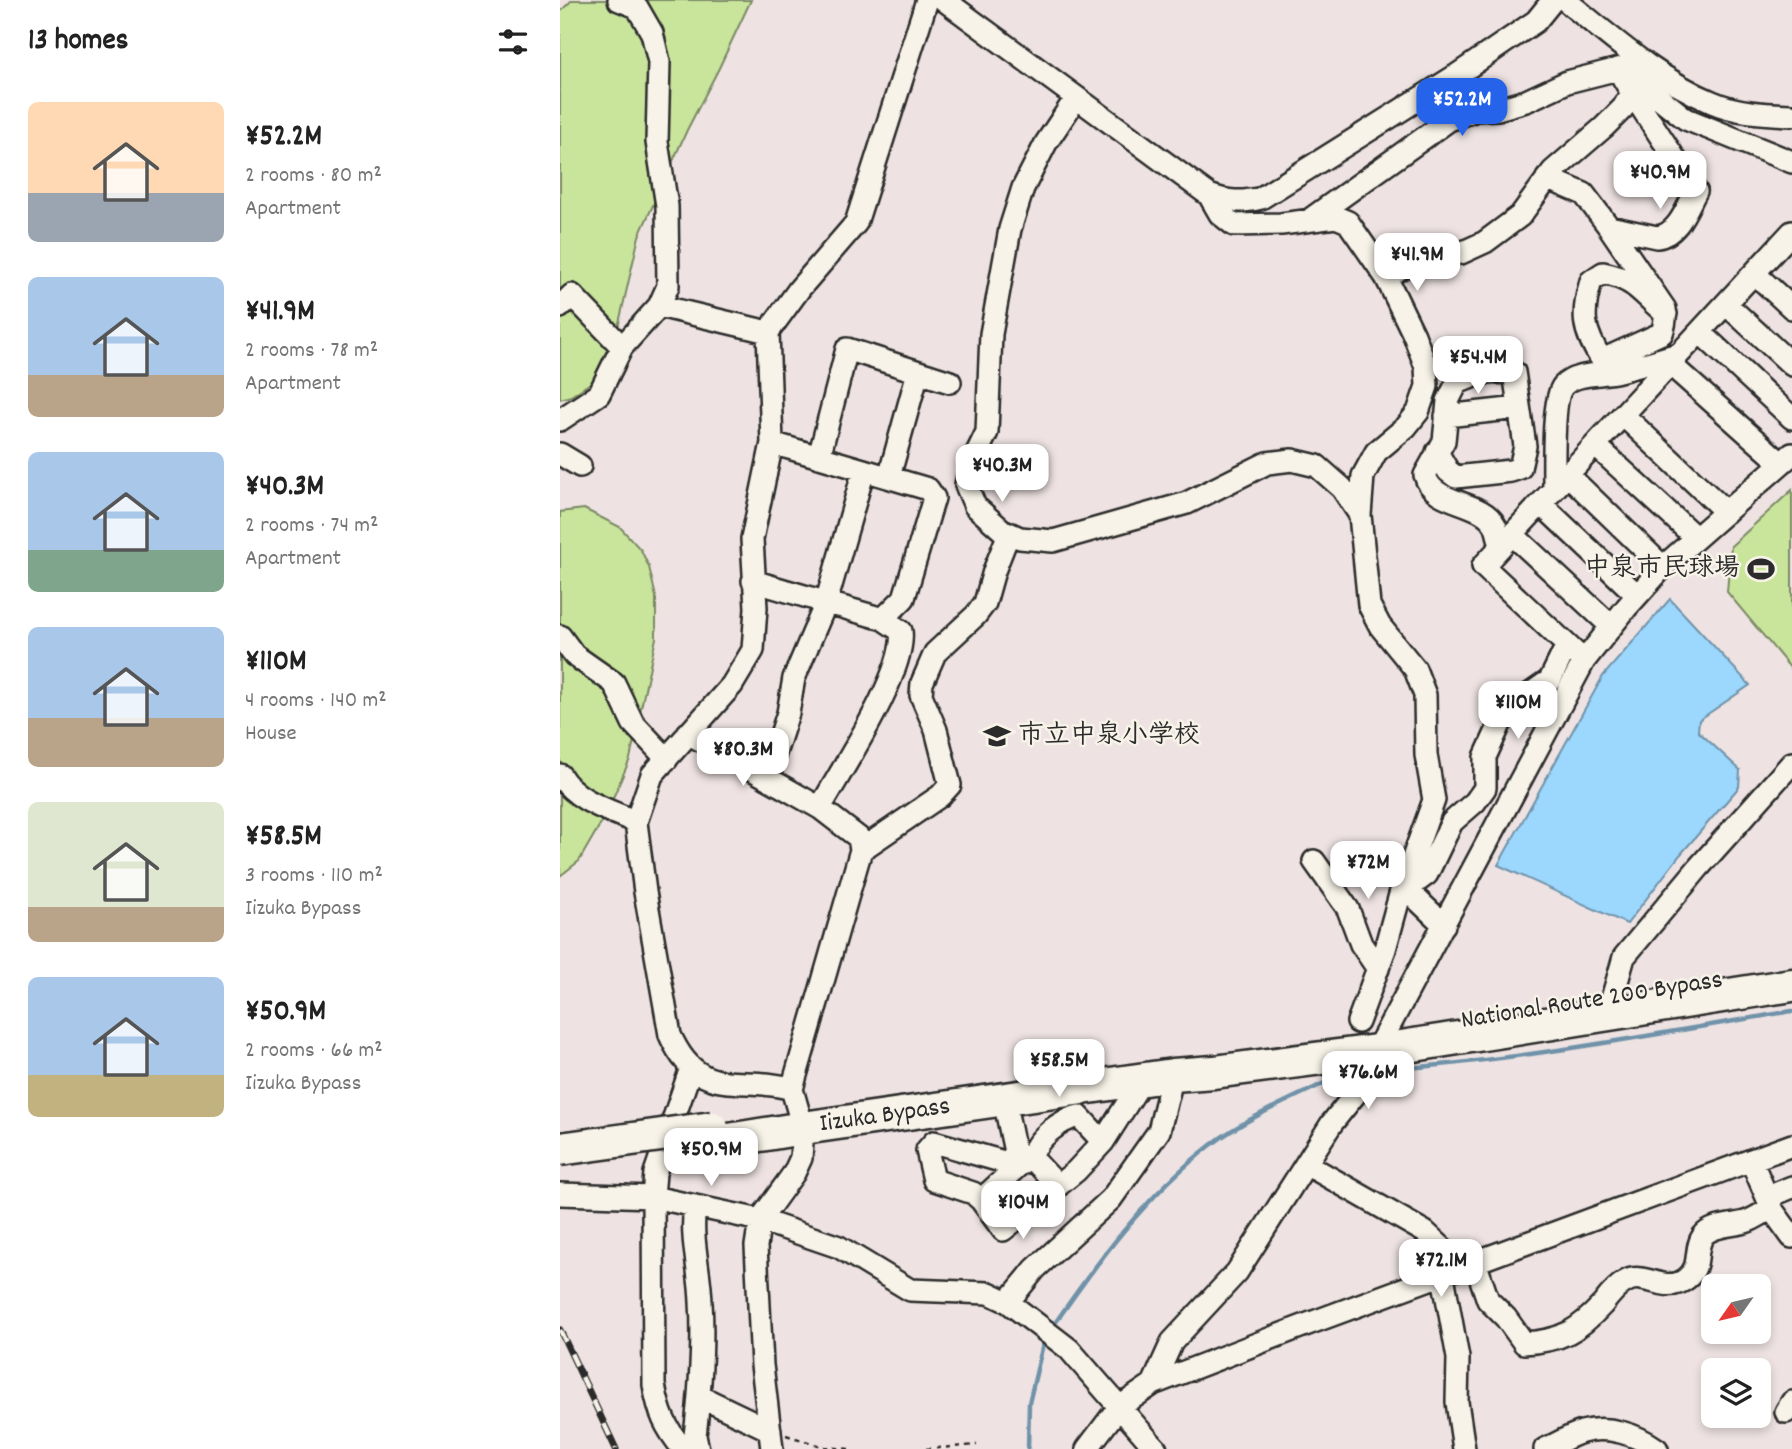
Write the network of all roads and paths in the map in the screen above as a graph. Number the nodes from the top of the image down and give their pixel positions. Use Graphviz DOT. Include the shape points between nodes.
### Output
graph roads {
  1 [pos="619,0"];
  2 [pos="927,0"];
  3 [pos="944,0"];
  4 [pos="1553,0"];
  5 [pos="1565,0"];
  6 [pos="1626,60"];
  7 [pos="1632,93"];
  8 [pos="1076,98"];
  9 [pos="1792,115"];
  10 [pos="1792,162"];
  11 [pos="1547,178"];
  12 [pos="1209,195"];
  13 [pos="1307,221"];
  14 [pos="1609,228"];
  15 [pos="1789,242"];
  16 [pos="1754,273"];
  17 [pos="1386,277"];
  18 [pos="1726,304"];
  19 [pos="659,306"];
  20 [pos="560,307"];
  21 [pos="1792,308"];
  22 [pos="1666,314"];
  23 [pos="768,332"];
  24 [pos="1700,332"];
  25 [pos="622,347"];
  26 [pos="1675,359"];
  27 [pos="1792,365"];
  28 [pos="1602,367"];
  29 [pos="918,372"];
  30 [pos="950,382"];
  31 [pos="1519,408"];
  32 [pos="1623,415"];
  33 [pos="1446,416"];
  34 [pos="1792,418"];
  35 [pos="560,420"];
  36 [pos="772,443"];
  37 [pos="1595,445"];
  38 [pos="1437,452"];
  39 [pos="560,454"];
  40 [pos="819,457"];
  41 [pos="1786,458"];
  42 [pos="580,466"];
  43 [pos="864,470"];
  44 [pos="889,477"];
  45 [pos="1554,489"];
  46 [pos="1726,512"];
  47 [pos="1360,515"];
  48 [pos="1009,533"];
  49 [pos="1696,538"];
  50 [pos="1507,540"];
  51 [pos="1663,567"];
  52 [pos="753,582"];
  53 [pos="1637,595"];
  54 [pos="826,603"];
  55 [pos="883,619"];
  56 [pos="1611,626"];
  57 [pos="560,636"];
  58 [pos="1567,645"];
  59 [pos="1584,661"];
  60 [pos="688,733"];
  61 [pos="667,759"];
  62 [pos="1792,763"];
  63 [pos="560,775"];
  64 [pos="767,778"];
  65 [pos="820,808"];
  66 [pos="636,822"];
  67 [pos="861,850"];
  68 [pos="1314,861"];
  69 [pos="1403,886"];
  70 [pos="1444,925"];
  71 [pos="1378,969"];
  72 [pos="1792,969"];
  73 [pos="1792,985"];
  74 [pos="1612,999"];
  75 [pos="1358,1022"];
  76 [pos="1382,1042"];
  77 [pos="691,1068"];
  78 [pos="1158,1077"];
  79 [pos="1004,1100"];
  80 [pos="798,1110"];
  81 [pos="708,1136"];
  82 [pos="1102,1142"];
  83 [pos="1792,1145"];
  84 [pos="560,1149"];
  85 [pos="1751,1160"];
  86 [pos="1025,1161"];
  87 [pos="560,1164"];
  88 [pos="1306,1164"];
  89 [pos="1058,1186"];
  90 [pos="1792,1187"];
  91 [pos="560,1194"];
  92 [pos="653,1197"];
  93 [pos="981,1200"];
  94 [pos="1770,1202"];
  95 [pos="695,1206"];
  96 [pos="760,1220"];
  97 [pos="1792,1237"];
  98 [pos="1460,1268"];
  99 [pos="1008,1302"];
  100 [pos="1153,1384"];
  101 [pos="699,1396"];
  102 [pos="1118,1408"];
  103 [pos="771,1439"];
  104 [pos="977,1445"];
  105 [pos="683,1449"];
  106 [pos="698,1449"];
  107 [pos="849,1449"];
  108 [pos="926,1449"];
  109 [pos="1087,1449"];
  110 [pos="1156,1449"];
  111 [pos="1464,1449"];
  112 [pos="1545,1449"];
  113 [pos="1657,1449"];
  1 -- 19 [label="street" via="637,7 652,33 659,62 657,142 667,206 668,286"];
  2 -- 23 [label="street" via="856,223"];
  3 -- 8 [label="street"];
  4 -- 12 [label="street" via="1536,21 1457,75 1262,198 1243,202"];
  5 -- 6 [label="street"];
  6 -- 7 [label="street" via="1623,78"];
  6 -- 9 [label="street" via="1713,103"];
  6 -- 10 [label="street" via="1686,119"];
  6 -- 13 [label="street" via="1517,104 1476,110 1449,120"];
  7 -- 11 [label="street" via="1604,127"];
  7 -- 14 [label="street" via="1696,191 1674,229 1664,236"];
  8 -- 12 [label="street"];
  8 -- 48 [label="street" via="1023,188 1010,229 991,334 987,432 967,477 975,506"];
  11 -- 14 [label="street" via="1584,194"];
  11 -- 17 [label="street" via="1520,216 1485,242 1461,253 1405,266"];
  12 -- 13 [label="street" via="1220,214 1234,225"];
  13 -- 17 [label="street" via="1336,217 1348,222"];
  14 -- 22 [label="street"];
  15 -- 16 [label="street"];
  16 -- 18 [label="street"];
  16 -- 21 [label="street"];
  17 -- 47 [label="street" via="1422,356 1427,386 1418,412 1377,452 1363,476"];
  18 -- 24 [label="street"];
  18 -- 27 [label="street"];
  19 -- 23 [label="street"];
  19 -- 25 [label="street"];
  20 -- 25 [label="street" via="572,295"];
  22 -- 28 [label="street" via="1662,332"];
  22 -- 28 [label="street" via="1623,278 1603,274 1591,281 1584,318"];
  23 -- 36 [label="street"];
  24 -- 26 [label="street"];
  24 -- 34 [label="street"];
  25 -- 35 [label="street" via="600,394"];
  26 -- 28 [label="street" via="1615,372"];
  26 -- 32 [label="street"];
  26 -- 41 [label="street"];
  28 -- 45 [label="street" via="1563,386 1558,397"];
  29 -- 30 [label="street"];
  29 -- 40 [label="street" via="847,349"];
  29 -- 44 [label="street"];
  31 -- 33 [label="street"];
  31 -- 33 [label="street" via="1514,372 1482,373 1457,383"];
  31 -- 38 [label="street" via="1525,446 1520,468 1456,477"];
  32 -- 37 [label="street"];
  32 -- 46 [label="street"];
  33 -- 38 [label="street" via="1444,440"];
  36 -- 40 [label="street"];
  36 -- 52 [label="street" via="752,539"];
  37 -- 45 [label="street"];
  37 -- 49 [label="street"];
  38 -- 50 [label="street" via="1425,475 1427,484 1487,516"];
  39 -- 42 [label="street"];
  40 -- 43 [label="street"];
  41 -- 46 [label="street"];
  43 -- 44 [label="street"];
  43 -- 54 [label="street"];
  44 -- 55 [label="street" via="928,489 934,498 904,598"];
  45 -- 50 [label="street"];
  45 -- 51 [label="street"];
  45 -- 53 [label="street"];
  46 -- 49 [label="street"];
  47 -- 48 [label="street" via="1342,488 1317,466 1292,460 1267,463 1187,503 1053,541"];
  47 -- 69 [label="street" via="1369,605 1415,669 1425,695 1426,755 1434,800"];
  48 -- 67 [label="street" via="985,603 935,653 922,683 921,695 936,730 950,785"];
  49 -- 51 [label="street"];
  50 -- 56 [label="street"];
  50 -- 58 [label="street" via="1483,566"];
  51 -- 53 [label="street"];
  52 -- 54 [label="street"];
  52 -- 60 [label="street" via="752,650 732,685"];
  53 -- 56 [label="street"];
  54 -- 55 [label="street"];
  54 -- 64 [label="street" via="794,678 789,713"];
  55 -- 65 [label="street" via="901,631 903,641 889,686"];
  56 -- 59 [label="street"];
  57 -- 61 [label="street" via="573,655 614,683 633,723"];
  58 -- 59 [label="street"];
  58 -- 69 [label="street" via="1550,680 1506,711 1485,757 1485,788 1452,822 1427,874"];
  59 -- 70 [label="street"];
  60 -- 61 [label="street"];
  60 -- 64 [label="street"];
  61 -- 66 [label="street" via="652,775"];
  62 -- 74 [label="street" via="1624,957"];
  63 -- 66 [label="street" via="567,788 584,799"];
  64 -- 65 [label="street"];
  65 -- 67 [label="street" via="859,838"];
  66 -- 77 [label="street" via="670,1035"];
  67 -- 80 [label="street"];
  68 -- 71 [label="street" via="1348,909 1361,944"];
  69 -- 70 [label="street"];
  69 -- 71 [label="street"];
  70 -- 76 [label="street"];
  71 -- 75 [label="street"];
  72 -- 74 [label="highway, National Route 200 Bypass"];
  73 -- 76 [label="highway, Iizuka Bypass"];
  74 -- 76 [label="highway, National Route 200 Bypass"];
  76 -- 78 [label="highway, Iizuka Bypass" via="1214,1072"];
  76 -- 80 [label="highway, National Route 200 Bypass"];
  76 -- 88 [label="street" via="1365,1082"];
  77 -- 80 [label="street" via="723,1083 782,1086"];
  77 -- 92 [label="street" via="654,1173"];
  78 -- 79 [label="highway, Iizuka Bypass"];
  78 -- 82 [label="street"];
  78 -- 99 [label="street" via="1159,1131 1111,1199 1035,1269"];
  79 -- 80 [label="highway, Iizuka Bypass"];
  79 -- 86 [label="street"];
  80 -- 81 [label="highway, National Route 200 Bypass"];
  80 -- 96 [label="street" via="801,1158"];
  81 -- 84 [label="highway, National Route 200 Bypass, bridge"];
  81 -- 87 [label="highway"];
  82 -- 86 [label="street" via="1079,1116 1064,1119"];
  82 -- 89 [label="street"];
  83 -- 85 [label="street"];
  85 -- 94 [label="street"];
  85 -- 98 [label="street"];
  86 -- 89 [label="street"];
  86 -- 93 [label="street"];
  86 -- 93 [label="street" via="934,1142 927,1150 934,1180"];
  88 -- 98 [label="street" via="1425,1232"];
  88 -- 100 [label="street" via="1237,1272 1172,1342"];
  89 -- 93 [label="street" via="1003,1230"];
  90 -- 94 [label="street"];
  91 -- 92 [label="street"];
  92 -- 95 [label="street"];
  92 -- 105 [label="street" via="654,1385 659,1413"];
  94 -- 97 [label="street"];
  94 -- 98 [label="street" via="1749,1221 1702,1237 1697,1266 1686,1279 1668,1286 1630,1279 1570,1333 1543,1342 1524,1343"];
  95 -- 96 [label="street"];
  95 -- 101 [label="street" via="692,1225 701,1300"];
  96 -- 99 [label="street" via="839,1247 910,1290 989,1293"];
  96 -- 103 [label="street" via="756,1246"];
  98 -- 100 [label="street"];
  98 -- 111 [label="street" via="1457,1402"];
  99 -- 102 [label="street" via="1069,1349"];
  100 -- 102 [label="street"];
  101 -- 103 [label="street"];
  101 -- 106 [label="street"];
  102 -- 109 [label="street"];
  102 -- 110 [label="street"];
  103 -- 107 [label="path"];
  104 -- 108 [label="path"];
  112 -- 113 [label="street" via="1583,1432 1621,1431"];
}
